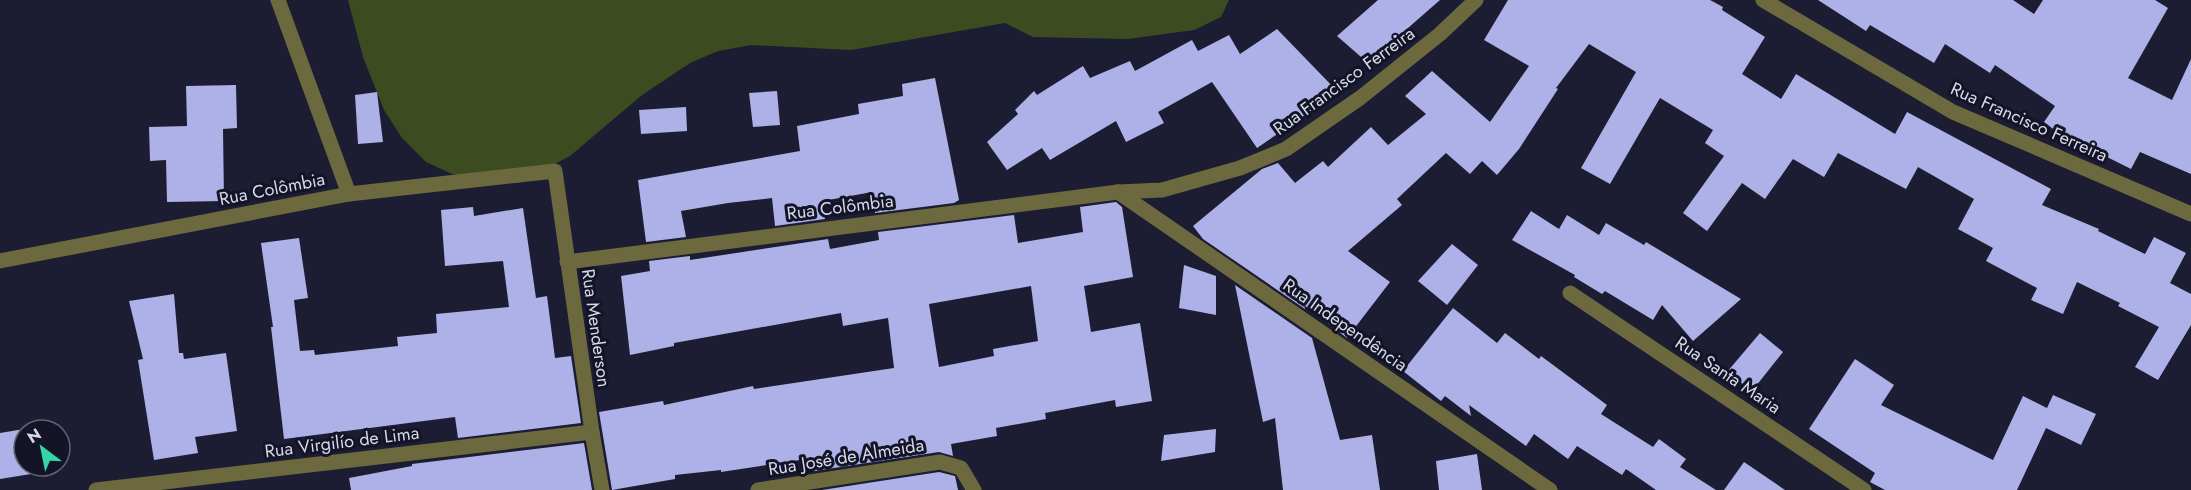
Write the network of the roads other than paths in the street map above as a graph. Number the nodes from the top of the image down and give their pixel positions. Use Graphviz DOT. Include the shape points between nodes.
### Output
graph roads {
  1 [pos="278,0"];
  2 [pos="1476,0"];
  3 [pos="1763,0"];
  4 [pos="555,171"];
  5 [pos="1118,192"];
  6 [pos="349,194"];
  7 [pos="2191,214"];
  8 [pos="0,261"];
  9 [pos="567,262"];
  10 [pos="1569,293"];
  11 [pos="592,432"];
  12 [pos="96,490"];
  13 [pos="603,490"];
  14 [pos="758,490"];
  15 [pos="974,490"];
  16 [pos="1550,490"];
  17 [pos="1864,490"];
  1 -- 6 [label="street"];
  2 -- 5 [label="street, Rua Francisco Ferreira" via="1360,98 1286,149 1240,168 1162,190"];
  3 -- 7 [label="street, Rua Francisco Ferreira" via="1953,112"];
  4 -- 6 [label="street, Rua Colômbia"];
  4 -- 9 [label="street, Rua Menderson"];
  5 -- 9 [label="street, Rua Colômbia"];
  5 -- 16 [label="street, Rua Independência"];
  6 -- 8 [label="street, Rua Colômbia"];
  9 -- 11 [label="street, Rua Menderson"];
  10 -- 17 [label="street, Rua Santa Maria"];
  11 -- 12 [label="street, Rua Virgilío de Lima"];
  11 -- 13 [label="street, Rua Menderson"];
  14 -- 15 [label="street, Rua José de Almeida" via="940,462 961,468"];
}
